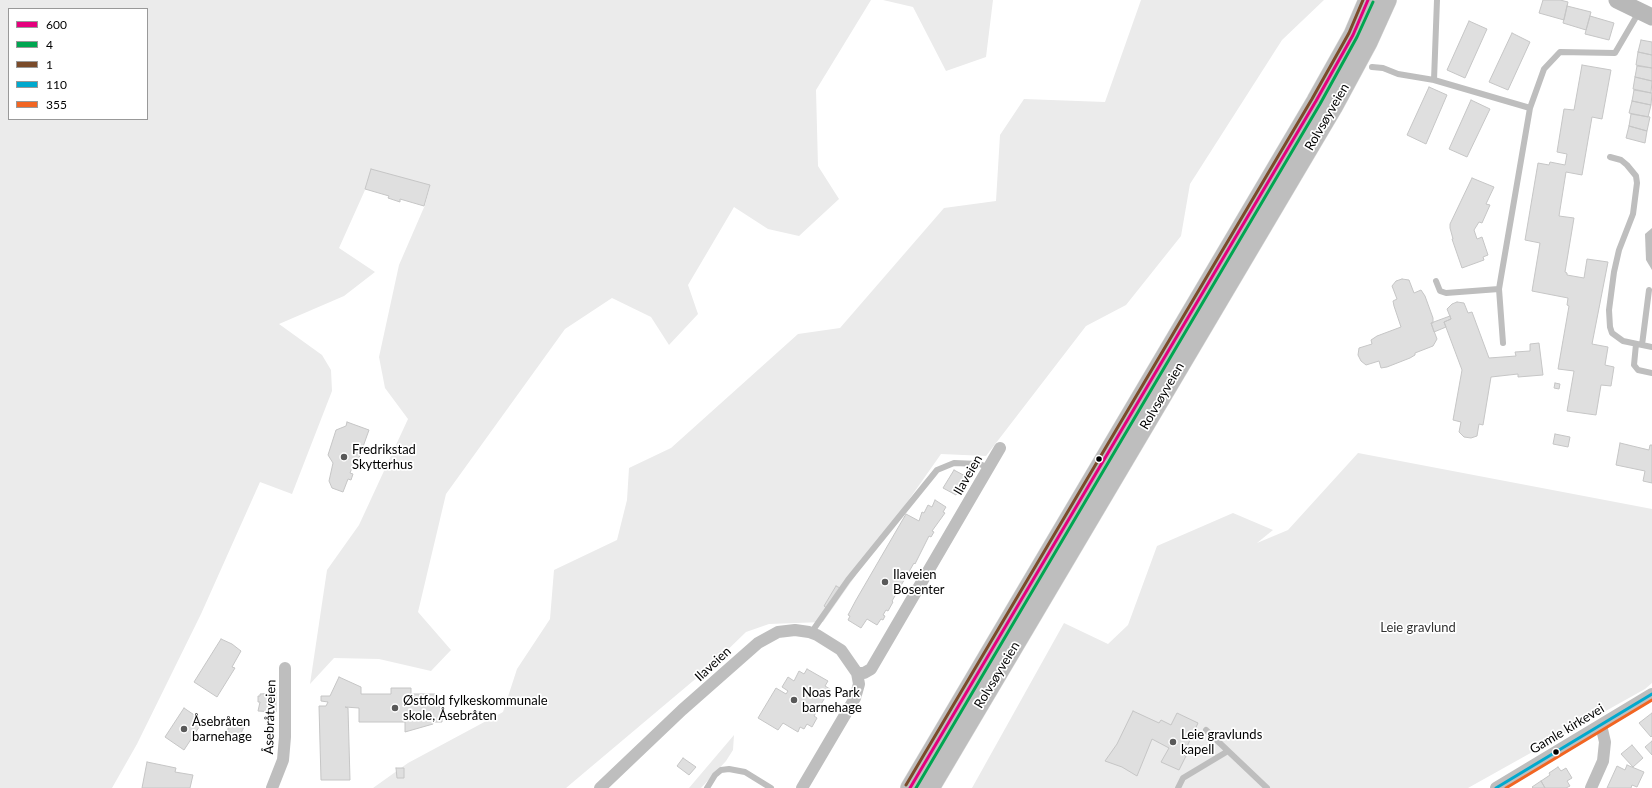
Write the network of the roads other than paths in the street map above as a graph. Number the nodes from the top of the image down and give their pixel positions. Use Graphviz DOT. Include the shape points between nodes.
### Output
graph roads {
  1 [pos="1368,0"];
  2 [pos="1388,0"];
  3 [pos="1437,0"];
  4 [pos="1617,0"];
  5 [pos="1646,14"];
  6 [pos="1372,67"];
  7 [pos="1434,80"];
  8 [pos="1530,108"];
  9 [pos="1610,157"];
  10 [pos="1436,281"];
  11 [pos="1499,289"];
  12 [pos="1649,290"];
  13 [pos="1503,343"];
  14 [pos="1639,344"];
  15 [pos="1652,347"];
  16 [pos="1652,373"];
  17 [pos="1000,448"];
  18 [pos="988,467"];
  19 [pos="811,633"];
  20 [pos="285,668"];
  21 [pos="857,673"];
  22 [pos="1652,694"];
  23 [pos="1601,725"];
  24 [pos="1206,730"];
  25 [pos="1228,751"];
  26 [pos="272,788"];
  27 [pos="600,788"];
  28 [pos="707,788"];
  29 [pos="771,788"];
  30 [pos="802,788"];
  31 [pos="910,788"];
  32 [pos="930,788"];
  33 [pos="1178,788"];
  34 [pos="1267,788"];
  35 [pos="1496,788"];
  36 [pos="1591,788"];
  1 -- 31 [label="main road, Rolvsøyveien" via="1352,36 1316,101"];
  2 -- 32 [label="main road, Rolvsøyveien" via="1333,107"];
  3 -- 7 [label="lane"];
  4 -- 5 [label="street"];
  5 -- 8 [label="lane" via="1615,53 1560,52 1544,69"];
  6 -- 7 [label="lane"];
  7 -- 8 [label="lane"];
  8 -- 11 [label="lane"];
  9 -- 14 [label="lane" via="1627,165 1638,183 1633,214 1619,250 1614,272 1609,310 1610,327 1612,333 1623,341"];
  10 -- 11 [label="lane" via="1440,291 1446,293"];
  11 -- 13 [label="lane"];
  12 -- 14 [label="lane"];
  14 -- 15 [label="lane"];
  14 -- 16 [label="lane" via="1634,365 1638,370"];
  17 -- 18 [label="street, Ilaveien"];
  18 -- 19 [label="lane" via="954,463 937,470 848,580"];
  18 -- 21 [label="street, Ilaveien" via="871,669"];
  19 -- 21 [label="street, Ilaveien" via="841,650"];
  19 -- 27 [label="street, Ilaveien" via="787,630 758,643 682,710"];
  20 -- 26 [label="street, Åsebråtveien" via="283,760"];
  21 -- 30 [label="street" via="859,684 855,698"];
  22 -- 23 [label="street, Gamle kirkevei"];
  23 -- 35 [label="street, Gamle kirkevei"];
  23 -- 36 [label="street" via="1605,742 1604,761"];
  24 -- 25 [label="lane"];
  25 -- 33 [label="lane" via="1183,778"];
  25 -- 34 [label="lane"];
  28 -- 29 [label="lane" via="715,775 729,769 745,772"];
}
